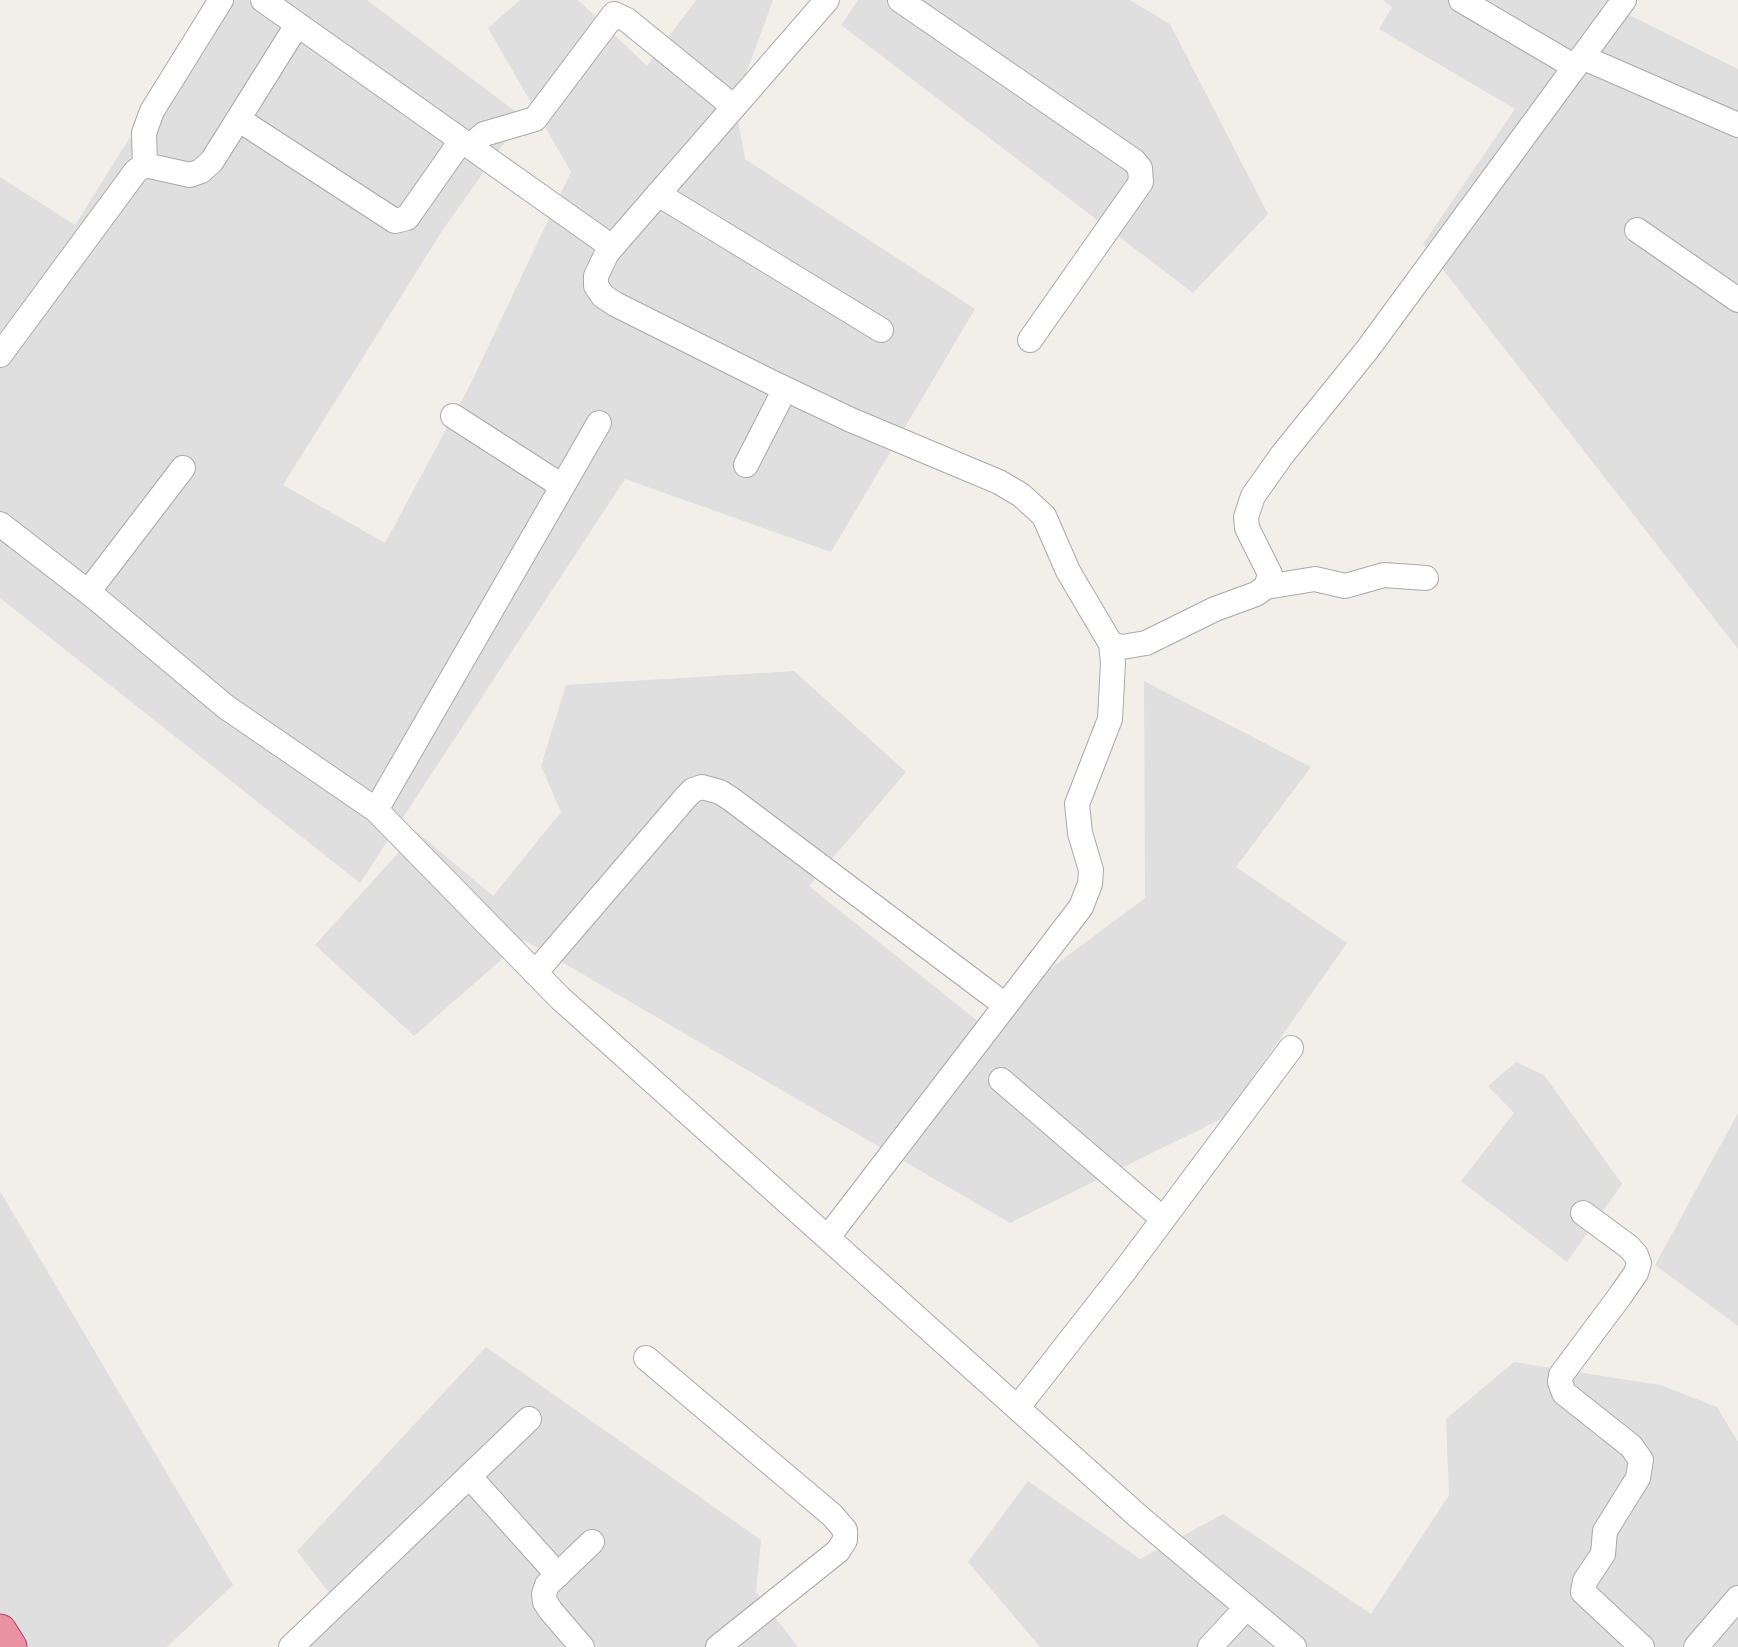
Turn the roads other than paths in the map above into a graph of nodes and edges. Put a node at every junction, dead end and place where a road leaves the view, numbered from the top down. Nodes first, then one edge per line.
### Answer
1 (221, 0) edge
2 (263, 0) edge
3 (826, 0) edge
4 (1461, 0) edge
5 (1623, 0) edge
6 (910, 3) edge
7 (297, 25) junction
8 (1579, 62) junction
9 (734, 107) junction
10 (238, 119) junction
11 (1738, 125) edge
12 (465, 143) junction
13 (145, 165) junction
14 (658, 194) junction
15 (1637, 230) dead end
16 (612, 247) junction
17 (1738, 300) edge
18 (881, 330) dead end
19 (1030, 340) dead end
20 (0, 355) edge
21 (785, 389) junction
22 (453, 416) dead end
23 (599, 423) dead end
24 (746, 465) dead end
25 (183, 468) dead end
26 (562, 486) junction
27 (0, 524) edge
28 (1426, 578) dead end
29 (1266, 587) junction
30 (88, 592) junction
31 (1111, 644) junction
32 (376, 810) junction
33 (535, 973) junction
34 (1005, 1005) junction
35 (1290, 1048) dead end
36 (1001, 1080) dead end
37 (1583, 1213) dead end
38 (1163, 1219) junction
39 (828, 1237) junction
40 (646, 1358) dead end
41 (1018, 1407) junction
42 (528, 1419) dead end
43 (469, 1476) junction
44 (592, 1542) dead end
45 (558, 1575) junction
46 (1738, 1598) edge
47 (1247, 1607) junction
48 (0, 1631) edge
49 (10, 1647) edge
50 (291, 1647) edge
51 (582, 1647) edge
52 (718, 1647) edge
53 (1210, 1647) edge
54 (1294, 1647) edge
55 (1642, 1647) edge
56 (1696, 1647) edge

1 - 13 street
2 - 7 street
3 - 9 street
4 - 8 street
5 - 8 street
6 - 19 street
7 - 10 street
7 - 12 street
8 - 11 street
8 - 29 street
9 - 12 street
9 - 14 street
10 - 12 street
10 - 13 street
12 - 16 street
13 - 20 street
14 - 16 street
14 - 18 street
15 - 17 street
16 - 21 street
21 - 24 street
21 - 31 street
22 - 26 street
23 - 26 street
25 - 30 street
26 - 32 street
27 - 30 street
28 - 29 street
29 - 31 street
30 - 32 street
31 - 34 street
32 - 33 street
33 - 34 street
33 - 39 street
34 - 39 street
35 - 38 street
36 - 38 street
37 - 55 street
38 - 41 street
39 - 41 street
40 - 52 street
41 - 47 street
42 - 43 street
43 - 45 street
43 - 50 street
44 - 45 street
45 - 51 street
46 - 56 street
47 - 53 street
47 - 54 street
48 - 49 highway

